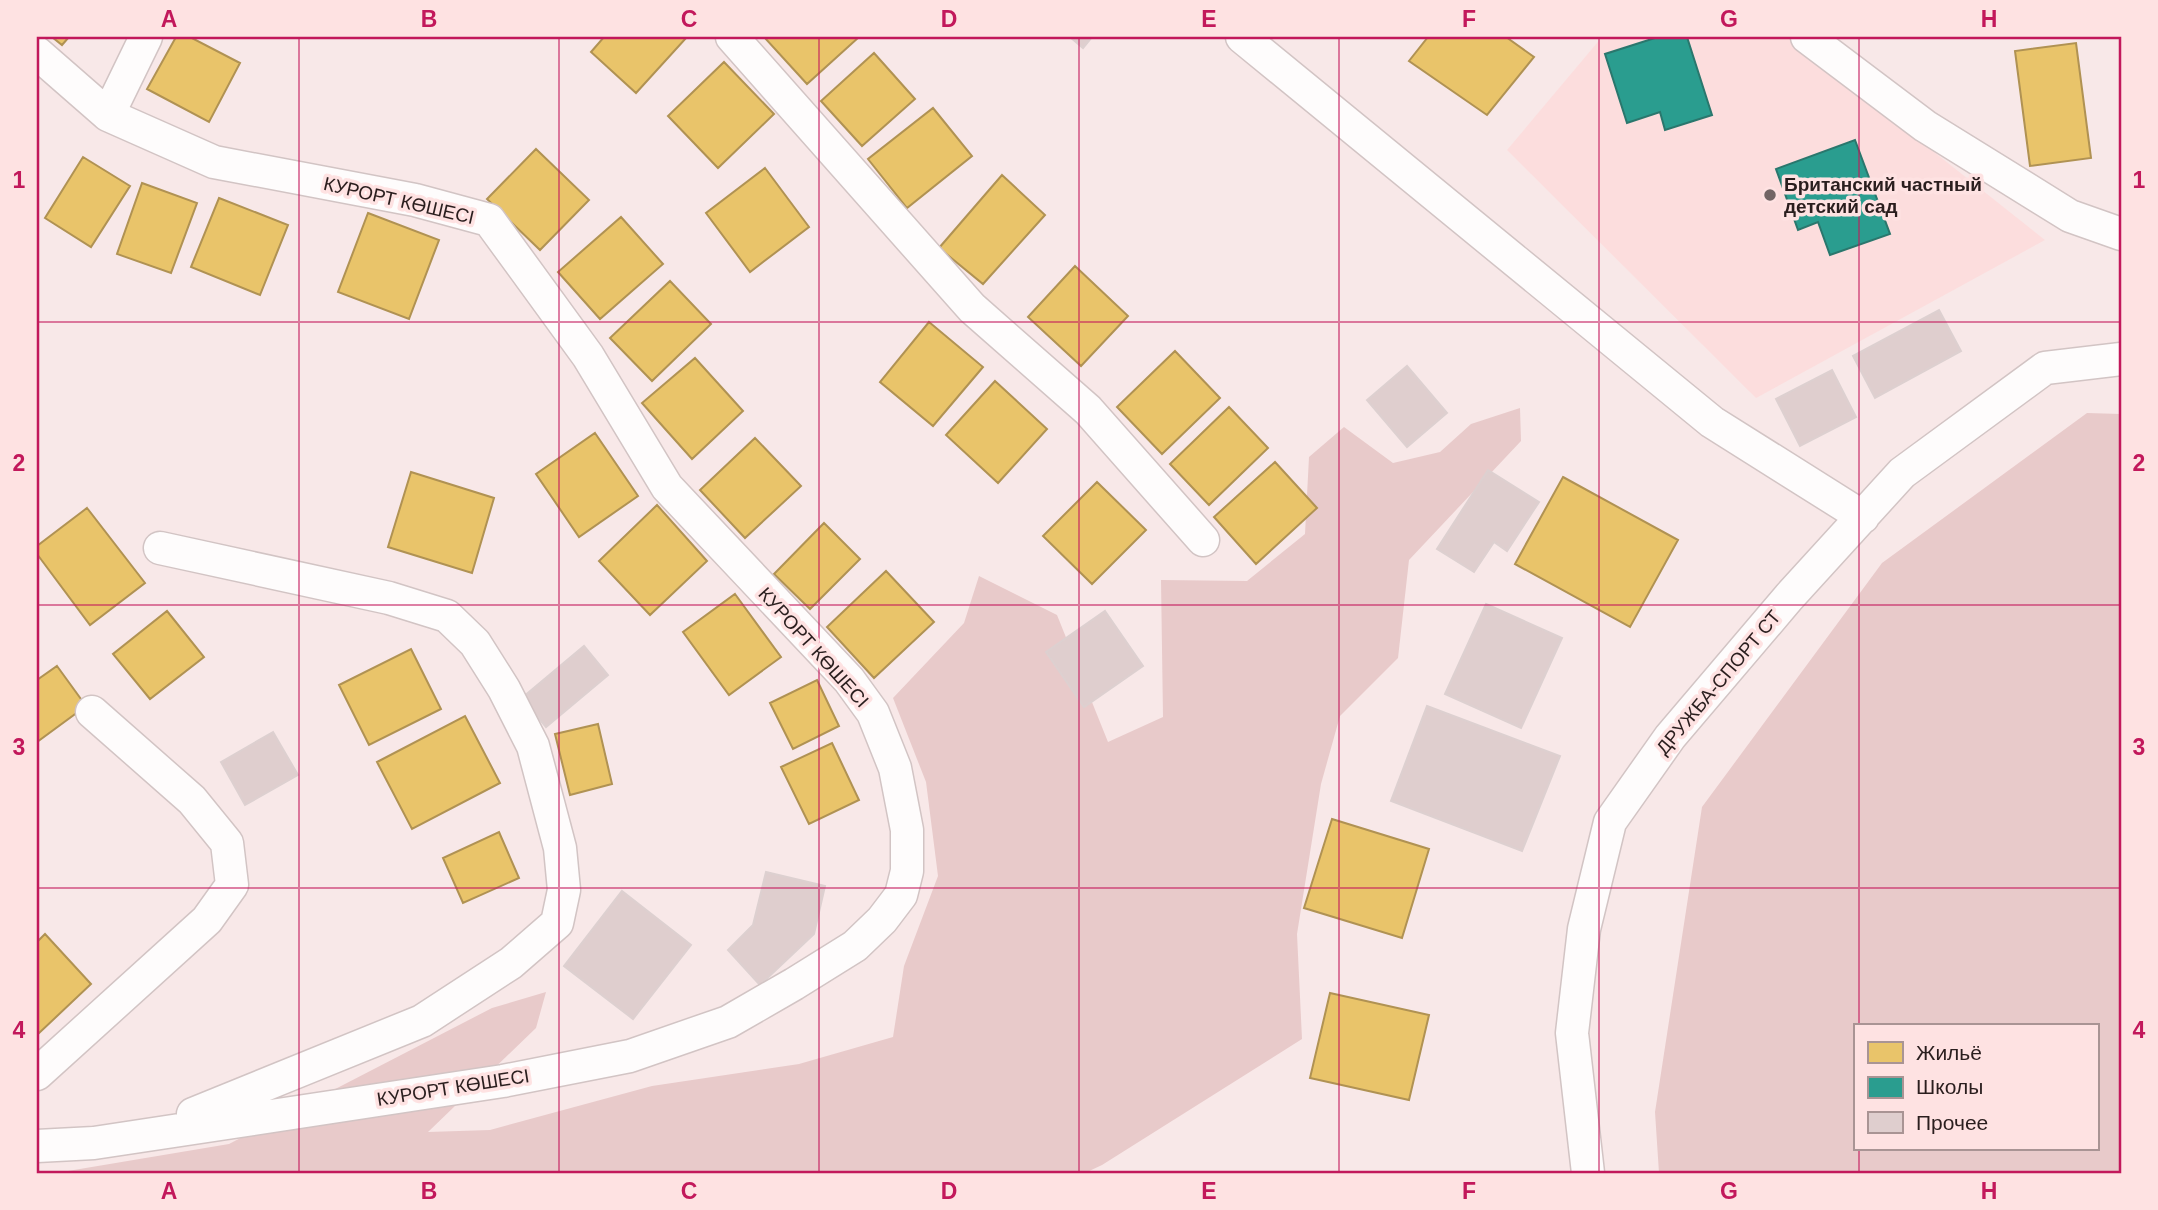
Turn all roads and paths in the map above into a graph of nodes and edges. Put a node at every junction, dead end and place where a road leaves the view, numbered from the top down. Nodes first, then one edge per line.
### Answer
1 (146, 37) edge
2 (732, 37) edge
3 (1242, 37) edge
4 (1807, 37) edge
5 (37, 53) edge
6 (108, 115) junction
7 (2121, 234) edge
8 (2121, 359) edge
9 (1863, 517) junction
10 (1203, 540) dead end
11 (160, 548) dead end
12 (92, 712) dead end
13 (37, 1074) edge
14 (146, 1133) junction
15 (37, 1146) edge
16 (1588, 1173) edge

1 - 6 street
2 - 10 street
3 - 9 street
4 - 7 street
5 - 6 street, КУРОРТ КӨШЕСІ
6 - 14 street, КУРОРТ КӨШЕСІ
8 - 9 street, ДРУЖБА-СПОРТ СТ
9 - 16 street, ДРУЖБА-СПОРТ СТ
11 - 14 street
12 - 13 street
14 - 15 street, КУРОРТ КӨШЕСІ

